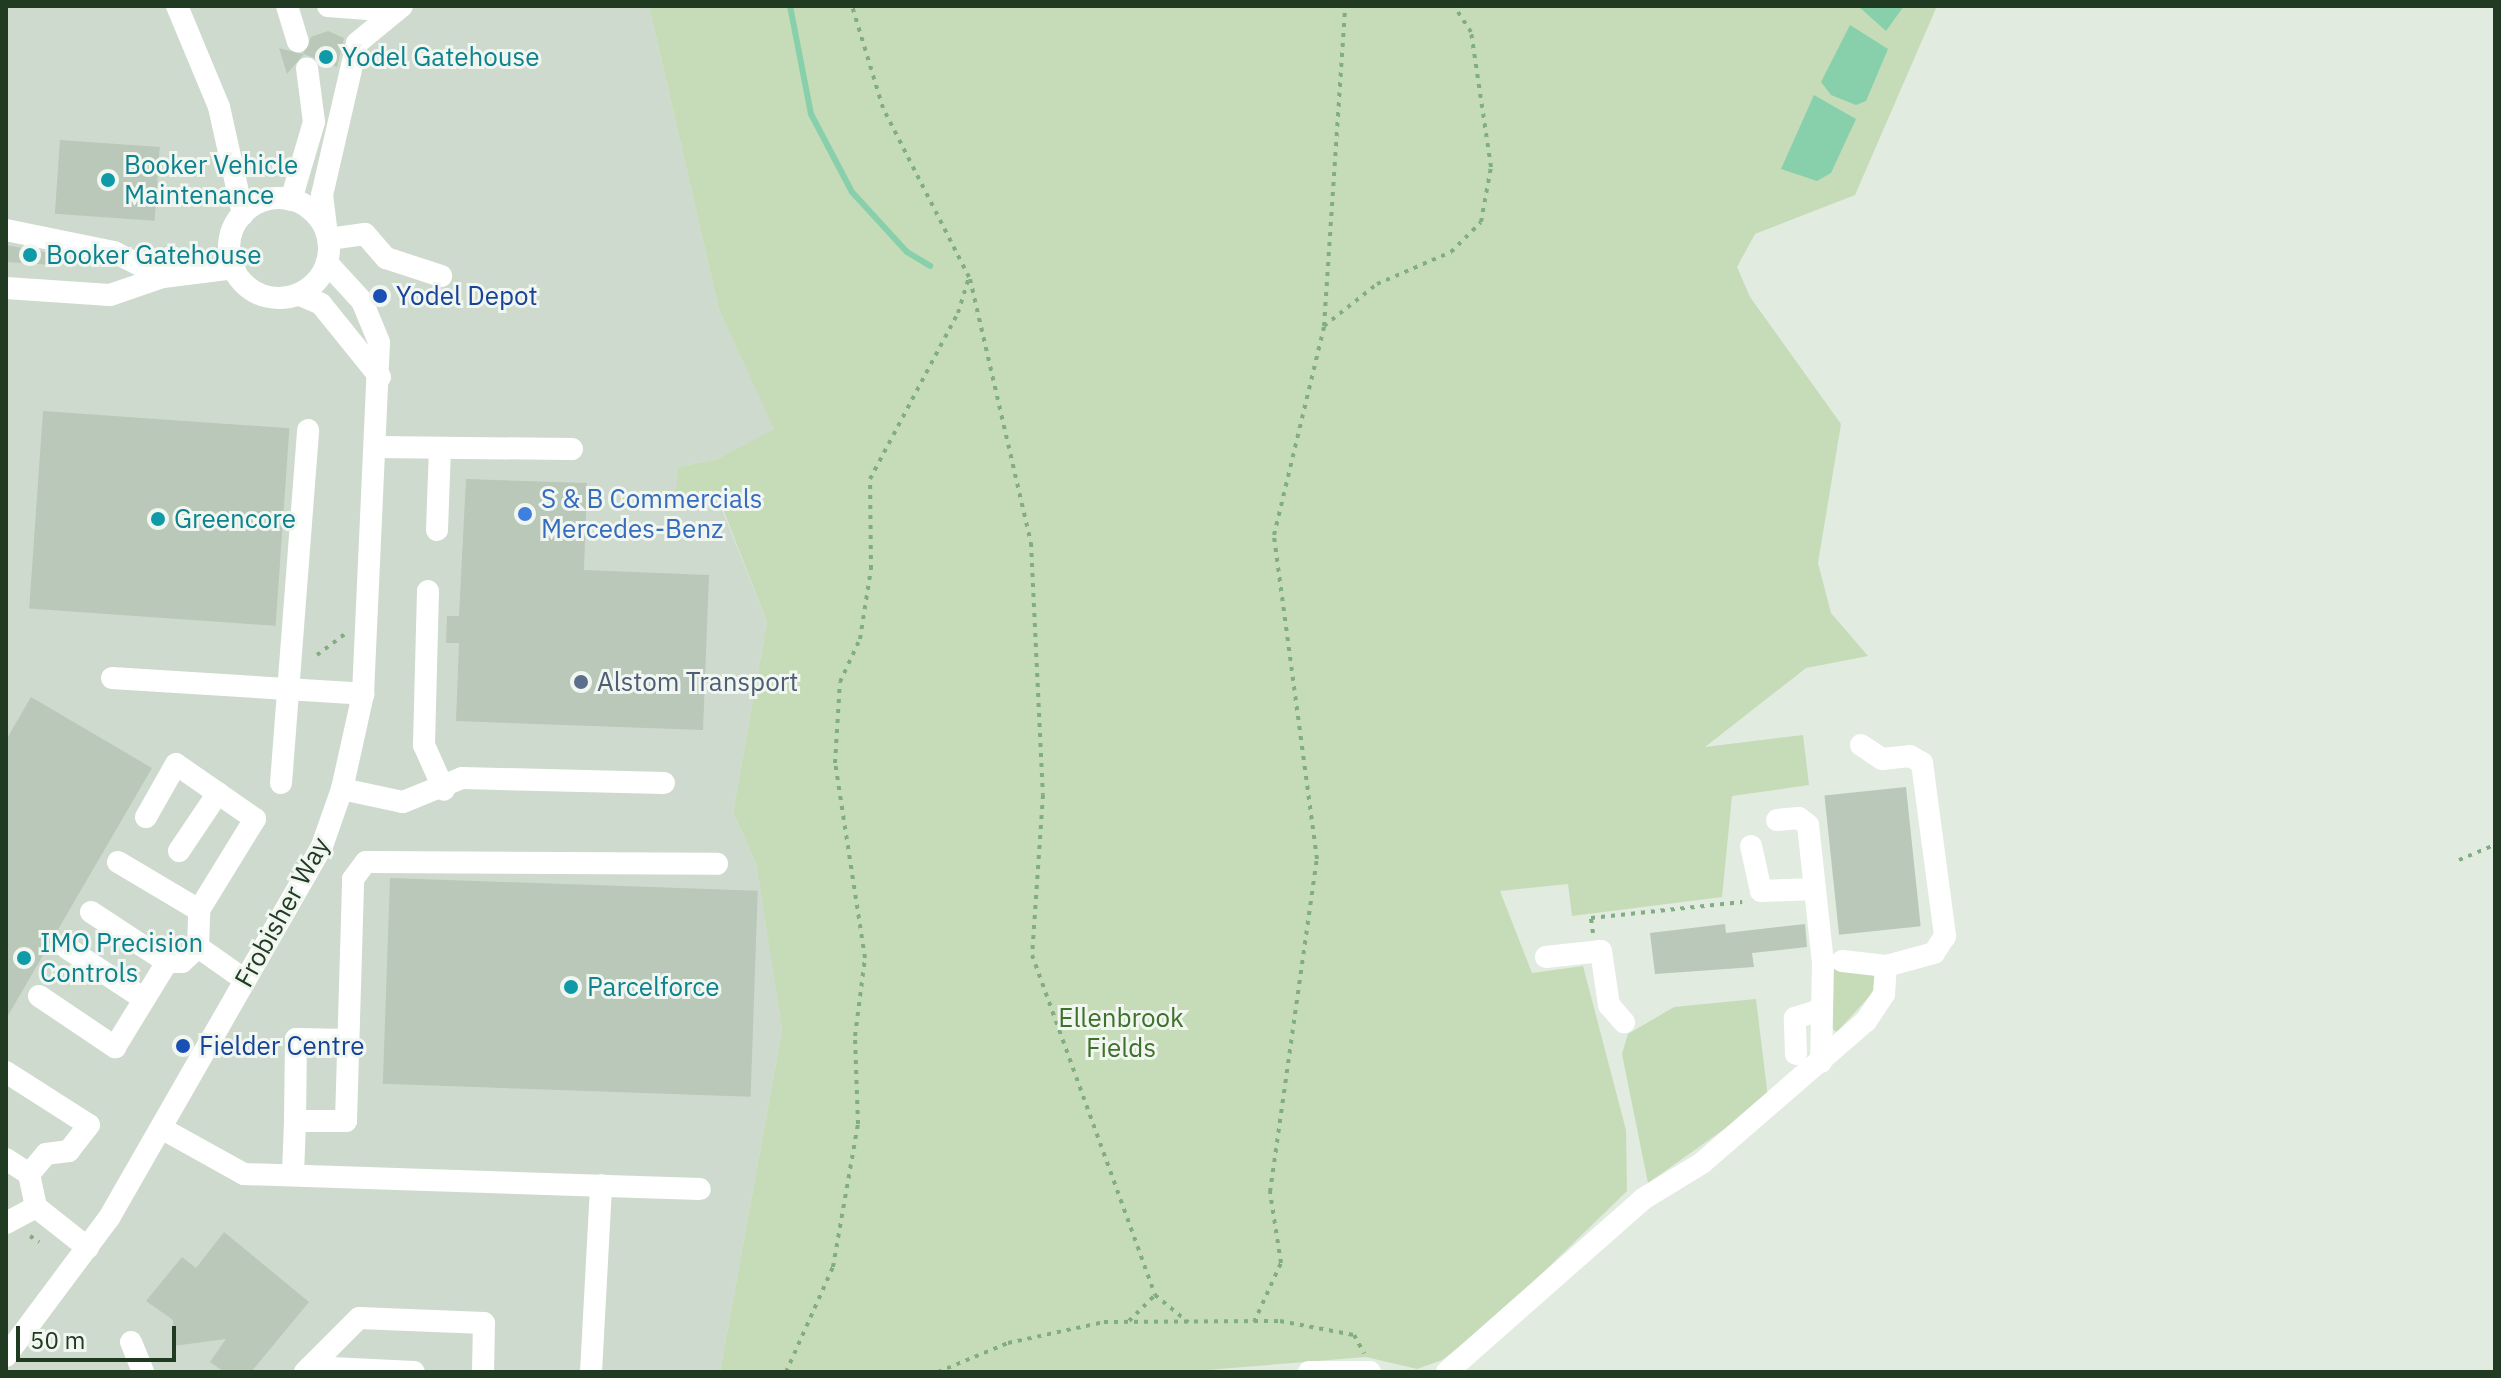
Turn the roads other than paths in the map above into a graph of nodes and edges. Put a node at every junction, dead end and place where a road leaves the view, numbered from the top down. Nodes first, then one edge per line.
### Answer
1 (177, 6) edge
2 (287, 6) edge
3 (328, 6) edge
4 (398, 8) edge
5 (298, 41) dead end
6 (307, 68) dead end
7 (291, 200) junction
8 (243, 214) junction
9 (6, 230) edge
10 (328, 235) junction
11 (327, 263) junction
12 (234, 268) junction
13 (441, 276) dead end
14 (163, 277) junction
15 (6, 288) edge
16 (298, 294) junction
17 (380, 377) junction
18 (308, 430) dead end
19 (377, 447) junction
20 (440, 448) junction
21 (572, 449) dead end
22 (437, 530) dead end
23 (428, 591) dead end
24 (112, 678) dead end
25 (288, 690) junction
26 (363, 694) junction
27 (1861, 745) dead end
28 (281, 783) dead end
29 (664, 783) dead end
30 (342, 789) junction
31 (444, 790) junction
32 (218, 793) junction
33 (146, 817) dead end
34 (1777, 820) dead end
35 (1751, 846) dead end
36 (179, 851) dead end
37 (118, 862) dead end
38 (717, 864) dead end
39 (1815, 889) junction
40 (199, 910) junction
41 (91, 912) dead end
42 (198, 947) junction
43 (67, 948) dead end
44 (1546, 957) dead end
45 (1842, 961) dead end
46 (167, 962) junction
47 (1886, 966) junction
48 (245, 980) junction
49 (39, 996) dead end
50 (144, 999) junction
51 (1820, 1010) junction
52 (1624, 1022) dead end
53 (348, 1040) junction
54 (1796, 1054) dead end
55 (1821, 1062) junction
56 (6, 1072) edge
57 (295, 1121) junction
58 (161, 1128) junction
59 (6, 1159) edge
60 (29, 1174) junction
61 (293, 1174) junction
62 (601, 1185) junction
63 (700, 1189) dead end
64 (36, 1207) junction
65 (6, 1223) edge
66 (88, 1248) junction
67 (131, 1342) dead end
68 (14, 1350) edge
69 (308, 1369) edge
70 (16, 1372) edge
71 (143, 1372) edge
72 (414, 1372) edge
73 (483, 1372) edge
74 (591, 1372) edge
75 (1309, 1372) edge
76 (1369, 1372) edge
77 (1447, 1372) edge

1 - 8 street
2 - 5 street
3 - 4 street
4 - 10 street
6 - 7 street
7 - 8 street
7 - 10 street
8 - 12 street
9 - 14 street
10 - 11 street
10 - 13 street
11 - 16 street
11 - 17 street, Frobisher Way
12 - 14 street
12 - 16 street
14 - 15 street
16 - 17 street
17 - 19 street, Frobisher Way
18 - 25 street
19 - 20 street
19 - 26 street, Frobisher Way
20 - 21 street
20 - 22 street
23 - 31 street
24 - 25 street
25 - 26 street
25 - 28 street
26 - 30 street, Frobisher Way
27 - 47 street
29 - 31 street
30 - 31 street
30 - 48 street, Frobisher Way
32 - 33 street
32 - 36 street
32 - 40 street
34 - 39 street
35 - 39 street
37 - 40 street
38 - 53 street
39 - 51 street
40 - 42 street
41 - 46 street
42 - 46 street
42 - 48 street
43 - 50 street
44 - 52 street
45 - 47 street
46 - 50 street
47 - 55 street
48 - 58 street, Frobisher Way
49 - 50 street
51 - 54 street
51 - 55 street
53 - 57 street
53 - 57 street
55 - 77 street
56 - 60 street
57 - 61 street
58 - 61 street
58 - 66 street, Frobisher Way
59 - 60 street
60 - 64 street
61 - 62 street
62 - 63 street
62 - 74 street
64 - 65 street
64 - 66 street
66 - 68 street, Frobisher Way
67 - 71 street
68 - 70 street, Frobisher Way
69 - 72 street
69 - 73 street
75 - 76 street

